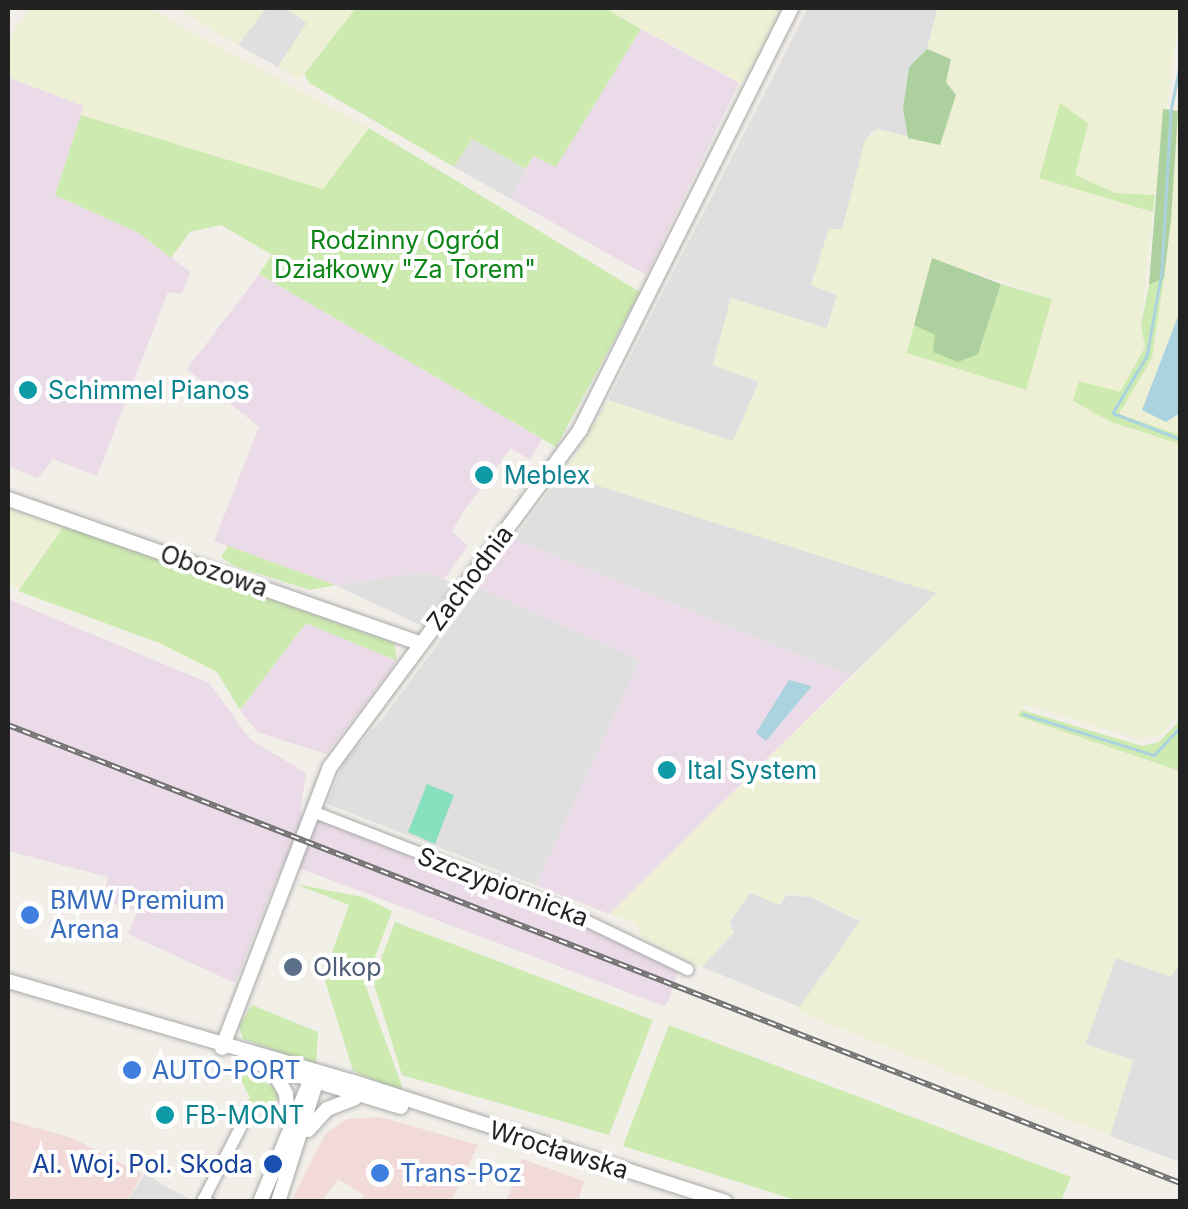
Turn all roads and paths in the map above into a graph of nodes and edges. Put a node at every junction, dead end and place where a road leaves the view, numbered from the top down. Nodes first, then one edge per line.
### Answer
1 (791, 8) edge
2 (8, 499) edge
3 (420, 644) junction
4 (315, 812) junction
5 (687, 970) dead end
6 (8, 982) edge
7 (222, 1048) junction
8 (273, 1072) junction
9 (314, 1080) junction
10 (356, 1098) junction
11 (450, 1116) junction
12 (242, 1123) dead end
13 (288, 1123) junction
14 (302, 1139) junction
15 (205, 1200) edge
16 (260, 1202) edge
17 (278, 1202) edge
18 (726, 1202) edge

1 - 3 street, Zachodnia
2 - 3 street, Obozowa
3 - 4 street, Zachodnia
4 - 5 street, Szczypiornicka
4 - 7 street, Zachodnia
6 - 7 street, Wrocławska
7 - 8 street, Wrocławska
7 - 9 street, Wrocławska
8 - 9 street, Wrocławska
8 - 13 street
9 - 10 street, Wrocławska
9 - 11 street, Wrocławska
9 - 13 street
9 - 14 street
10 - 11 street, Wrocławska
10 - 14 street
11 - 18 street, Wrocławska
12 - 15 street
13 - 16 street
14 - 17 street

